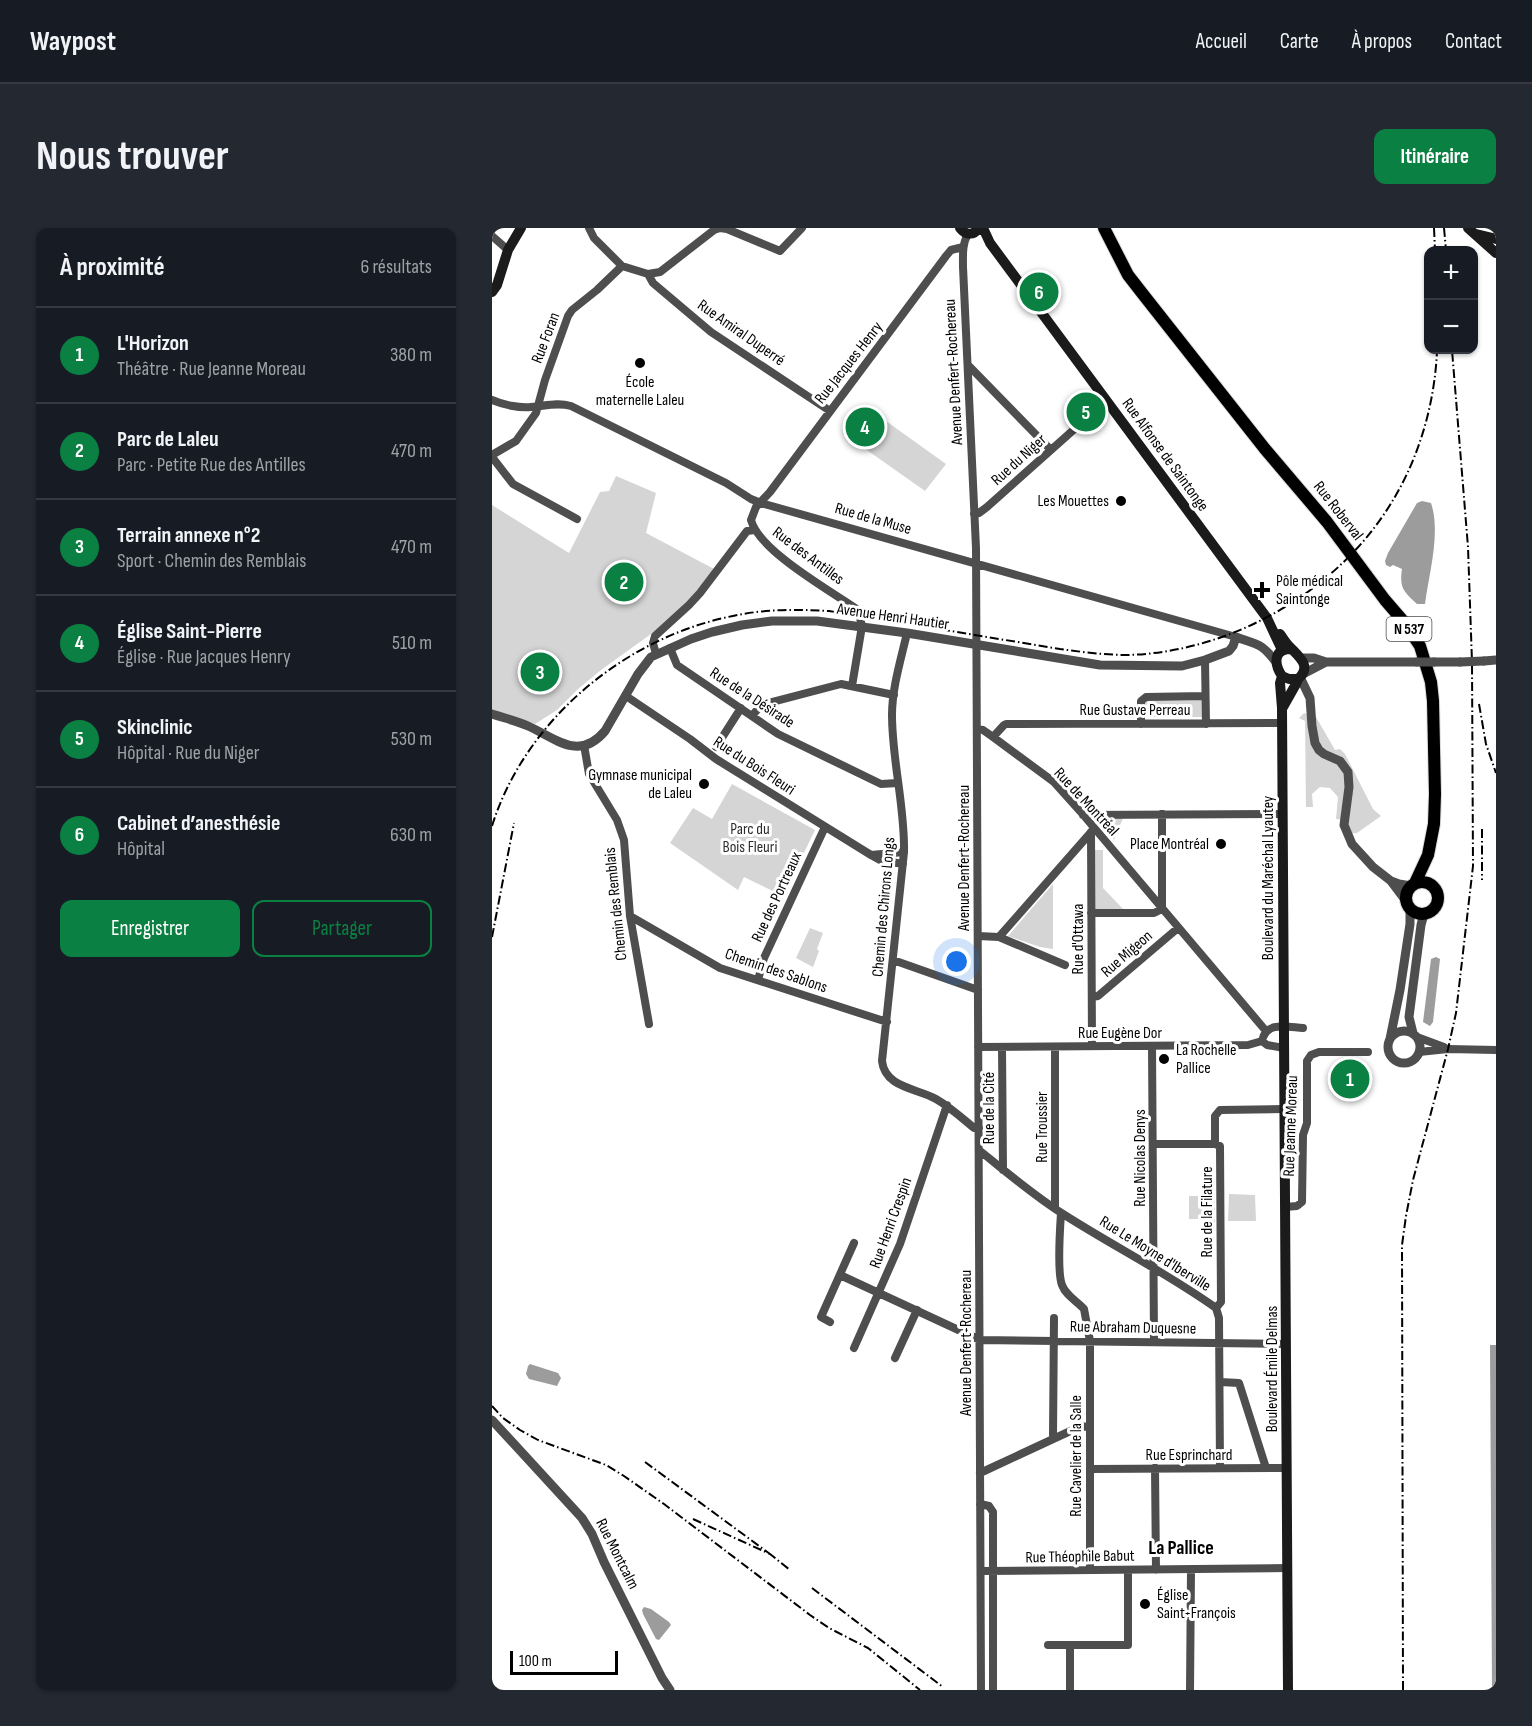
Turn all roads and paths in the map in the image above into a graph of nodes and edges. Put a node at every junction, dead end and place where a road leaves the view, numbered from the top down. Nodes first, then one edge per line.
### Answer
1 (521, 228) edge
2 (589, 228) edge
3 (802, 228) edge
4 (1104, 228) edge
5 (971, 230) edge
6 (1471, 231) edge
7 (492, 236) edge
8 (1496, 239) edge
9 (963, 247) junction
10 (508, 250) junction
11 (1496, 253) edge
12 (622, 266) junction
13 (648, 274) junction
14 (492, 292) edge
15 (968, 365) junction
16 (492, 400) edge
17 (1107, 401) junction
18 (537, 406) junction
19 (830, 411) junction
20 (1051, 450) junction
21 (492, 456) edge
22 (761, 503) junction
23 (974, 514) junction
24 (577, 519) dead end
25 (755, 530) junction
26 (976, 564) junction
27 (862, 626) junction
28 (1274, 632) junction
29 (907, 633) junction
30 (1236, 637) junction
31 (1263, 644) junction
32 (976, 645) junction
33 (670, 648) junction
34 (1285, 650) junction
35 (656, 654) junction
36 (1301, 658) junction
37 (1205, 660) junction
38 (1496, 660) edge
39 (1276, 662) junction
40 (1326, 662) junction
41 (1282, 676) junction
42 (1300, 677) junction
43 (852, 686) junction
44 (894, 695) junction
45 (626, 696) junction
46 (1205, 696) junction
47 (741, 708) junction
48 (1282, 708) junction
49 (492, 714) edge
50 (752, 716) junction
51 (1282, 723) junction
52 (1141, 724) junction
53 (1206, 724) junction
54 (977, 729) junction
55 (993, 737) junction
56 (585, 744) junction
57 (716, 747) dead end
58 (898, 783) junction
59 (1162, 814) junction
60 (1283, 814) junction
61 (1083, 815) junction
62 (825, 827) junction
63 (1093, 830) junction
64 (904, 852) junction
65 (870, 855) junction
66 (1428, 855) junction
67 (903, 864) junction
68 (1391, 881) junction
69 (1413, 884) junction
70 (1432, 885) junction
71 (1408, 905) junction
72 (1162, 909) junction
73 (1091, 913) junction
74 (1424, 914) junction
75 (630, 915) junction
76 (1178, 928) junction
77 (978, 936) junction
78 (999, 937) junction
79 (893, 960) junction
80 (1065, 965) dead end
81 (758, 980) junction
82 (978, 990) junction
83 (1092, 997) junction
84 (886, 1022) junction
85 (649, 1024) dead end
86 (1284, 1027) junction
87 (1303, 1028) dead end
88 (1266, 1031) junction
89 (1415, 1035) junction
90 (1390, 1039) junction
91 (1262, 1041) junction
92 (1092, 1046) junction
93 (1152, 1046) junction
94 (978, 1047) junction
95 (1002, 1047) junction
96 (1055, 1047) junction
97 (1284, 1048) junction
98 (1448, 1048) junction
99 (1496, 1050) edge
100 (1368, 1052) dead end
101 (1419, 1052) junction
102 (946, 1105) junction
103 (1285, 1109) junction
104 (979, 1128) junction
105 (1153, 1144) junction
106 (1215, 1144) junction
107 (979, 1150) junction
108 (1003, 1170) junction
109 (1285, 1207) junction
110 (1058, 1210) junction
111 (854, 1243) dead end
112 (1154, 1268) junction
113 (840, 1275) junction
114 (879, 1293) junction
115 (1216, 1308) junction
116 (917, 1310) junction
117 (1054, 1318) dead end
118 (830, 1322) dead end
119 (980, 1340) junction
120 (1054, 1341) junction
121 (1090, 1341) junction
122 (1154, 1342) junction
123 (1219, 1343) junction
124 (1286, 1344) junction
125 (854, 1348) dead end
126 (895, 1358) dead end
127 (1220, 1382) junction
128 (492, 1420) edge
129 (1090, 1425) junction
130 (1054, 1438) junction
131 (1155, 1468) junction
132 (1220, 1468) junction
133 (1266, 1468) junction
134 (1287, 1468) junction
135 (1090, 1469) junction
136 (980, 1473) junction
137 (980, 1504) junction
138 (1288, 1568) junction
139 (1090, 1570) junction
140 (1128, 1570) junction
141 (1156, 1570) junction
142 (1191, 1570) junction
143 (981, 1571) junction
144 (993, 1572) junction
145 (1048, 1645) dead end
146 (1070, 1645) junction
147 (670, 1690) edge
148 (981, 1690) edge
149 (993, 1690) edge
150 (1070, 1690) edge
151 (1190, 1690) edge
152 (1288, 1690) edge

1 - 10 main road
2 - 12 street
3 - 13 street
4 - 66 main road, Rue Roberval / N 537
5 - 9 street, Avenue Denfert-Rochereau
5 - 17 main road, Rue Alfonse de Saintonge
6 - 8 main road
6 - 11 main road
7 - 10 street
9 - 15 street, Avenue Denfert-Rochereau
9 - 19 street, Rue Jacques Henry
10 - 14 main road
12 - 13 street
12 - 18 street, Rue Foran
13 - 19 street, Rue Amiral Duperré
15 - 20 street
15 - 23 street, Avenue Denfert-Rochereau
16 - 18 street, Rue de la Muse
17 - 20 street, Rue du Niger
17 - 28 main road, Rue Alfonse de Saintonge
18 - 21 street, Rue Foran
18 - 22 street, Rue de la Muse
19 - 22 street, Rue Jacques Henry
20 - 23 street, Rue du Niger
21 - 24 street
22 - 25 street, Rue des Antilles
22 - 26 street, Rue de la Muse
23 - 26 street, Avenue Denfert-Rochereau
25 - 27 street, Rue des Antilles
25 - 35 street
26 - 30 street, Rue de la Muse
26 - 32 street, Avenue Denfert-Rochereau
27 - 29 street, Avenue Henri Hautier
27 - 33 street, Avenue Henri Hautier
27 - 43 street
28 - 31 street
28 - 34 main road, Rue Alfonse de Saintonge
29 - 32 street, Avenue Henri Hautier
29 - 44 street, Chemin des Chirons Longs
30 - 31 street, Rue de la Muse
30 - 37 street, Avenue Henri Hautier
31 - 34 street, Rue de la Muse
31 - 39 street
32 - 37 street, Avenue Henri Hautier
32 - 54 street, Avenue Denfert-Rochereau
33 - 35 street, Avenue Henri Hautier
33 - 47 street, Rue de la Désirade
34 - 36 main road
34 - 39 main road
35 - 45 street, Avenue Henri Hautier
36 - 40 street
36 - 42 main road
37 - 46 street
38 - 40 street, bridge
39 - 41 main road
40 - 42 street
41 - 42 main road
41 - 48 main road, Boulevard du Maréchal Lyautey
42 - 48 main road, Boulevard du Maréchal Lyautey
42 - 68 street
43 - 44 street
43 - 50 street
44 - 58 street, Chemin des Chirons Longs
45 - 56 street, Avenue Henri Hautier
45 - 62 street, Rue du Bois Fleuri
46 - 52 street
46 - 53 street
47 - 50 street, Rue de la Désirade
47 - 57 street
48 - 51 main road, Boulevard du Maréchal Lyautey
49 - 56 street
50 - 58 street, Rue de la Désirade
51 - 53 street, Rue Gustave Perreau
51 - 60 main road, Boulevard du Maréchal Lyautey
52 - 53 street, Rue Gustave Perreau
52 - 55 street, Rue Gustave Perreau
54 - 55 street, Rue de Montréal
54 - 77 street, Avenue Denfert-Rochereau
55 - 61 street, Rue de Montréal
56 - 75 street, Chemin des Remblais
58 - 64 street, Chemin des Chirons Longs
59 - 60 street
59 - 61 street
59 - 72 street
60 - 86 main road, Boulevard du Maréchal Lyautey
61 - 63 street, Rue de Montréal
62 - 65 street, Rue du Bois Fleuri
62 - 81 street, Rue des Portreaux
63 - 72 street, Rue de Montréal
63 - 73 street, Rue d'Ottawa
63 - 78 street
64 - 65 street
64 - 67 street, Chemin des Chirons Longs
65 - 67 street, Rue du Bois Fleuri
66 - 69 main road, Rue Roberval
66 - 70 main road, Rue Roberval
67 - 79 street, Chemin des Chirons Longs
68 - 69 street
68 - 71 street
69 - 70 main road
69 - 71 main road
70 - 74 main road
71 - 74 main road
71 - 90 street
72 - 73 street
72 - 76 street, Rue de Montréal
73 - 83 street, Rue d'Ottawa
74 - 89 street
75 - 81 street, Chemin des Sablons
75 - 85 street, Chemin des Remblais
76 - 83 street, Rue Migeon
76 - 88 street, Rue de Montréal
77 - 78 street
77 - 82 street, Avenue Denfert-Rochereau
78 - 80 street
79 - 82 street
79 - 84 street, Chemin des Chirons Longs
81 - 84 street, Chemin des Sablons
82 - 94 street, Avenue Denfert-Rochereau
83 - 92 street, Rue d'Ottawa
84 - 102 street, Chemin des Chirons Longs
86 - 87 street
86 - 88 street
86 - 97 main road, Boulevard du Maréchal Lyautey
88 - 91 street
89 - 90 street
89 - 98 street
89 - 101 street
90 - 101 street
91 - 93 street, Rue Eugène Dor
91 - 97 street
92 - 93 street, Rue Eugène Dor
92 - 96 street, Rue Eugène Dor
93 - 105 street, Rue Nicolas Denys
94 - 95 street, Rue Eugène Dor
94 - 104 street, Avenue Denfert-Rochereau
95 - 96 street, Rue Eugène Dor
95 - 108 street, Rue de la Cité
96 - 110 street, Rue Troussier
97 - 103 main road, Boulevard Émile Delmas
98 - 99 street
98 - 101 street
100 - 109 street, Rue Jeanne Moreau
102 - 104 street, Chemin des Chirons Longs
102 - 114 street, Rue Henri Crespin
103 - 106 street
103 - 109 main road, Boulevard Émile Delmas
104 - 107 street, Avenue Denfert-Rochereau
105 - 106 street, Rue de la Filature
105 - 112 street, Rue Nicolas Denys
106 - 115 street, Rue de la Filature
107 - 108 street, Rue Le Moyne d'Iberville
107 - 119 street, Avenue Denfert-Rochereau
108 - 110 street, Rue Le Moyne d'Iberville
109 - 124 main road, Boulevard Émile Delmas
110 - 112 street, Rue Le Moyne d'Iberville
110 - 121 street, Rue Troussier
111 - 113 street
112 - 115 street, Rue Le Moyne d'Iberville
112 - 122 street, Rue Nicolas Denys
113 - 114 street
113 - 118 street
114 - 116 street
114 - 125 street, Rue Henri Crespin
115 - 123 street, Rue Le Moyne d'Iberville
116 - 119 street
116 - 126 street
117 - 120 street
119 - 120 street, Rue Abraham Duquesne
119 - 136 street, Avenue Denfert-Rochereau
120 - 121 street, Rue Abraham Duquesne
120 - 130 street
121 - 122 street, Rue Abraham Duquesne
121 - 129 street, Rue Cavelier de la Salle
122 - 123 street, Rue Abraham Duquesne
123 - 124 street, Rue Abraham Duquesne
123 - 127 street, Rue Le Moyne d'Iberville
124 - 134 main road, Boulevard Émile Delmas
127 - 132 street, Rue Le Moyne d'Iberville
127 - 133 street
128 - 147 street, Rue Montcalm
129 - 130 street
129 - 135 street, Rue Cavelier de la Salle
130 - 136 street
131 - 132 street, Rue Esprinchard
131 - 135 street, Rue Esprinchard
131 - 141 street
132 - 133 street, Rue Esprinchard
133 - 134 street, Rue Esprinchard
134 - 138 main road, Boulevard Émile Delmas
135 - 139 street, Rue Cavelier de la Salle
136 - 137 street, Avenue Denfert-Rochereau
137 - 143 street, Avenue Denfert-Rochereau
137 - 144 street
138 - 142 street, Rue Théophile Babut
138 - 152 main road, Boulevard Émile Delmas
139 - 140 street, Rue Théophile Babut
139 - 144 street, Rue Théophile Babut
140 - 141 street, Rue Théophile Babut
140 - 146 street
141 - 142 street, Rue Théophile Babut
142 - 151 street
143 - 144 street, Rue Théophile Babut
143 - 148 street, Avenue Denfert-Rochereau
144 - 149 street
145 - 146 street
146 - 150 street

